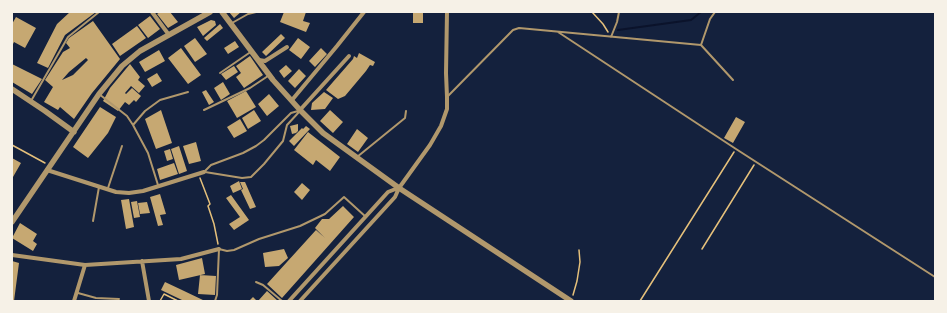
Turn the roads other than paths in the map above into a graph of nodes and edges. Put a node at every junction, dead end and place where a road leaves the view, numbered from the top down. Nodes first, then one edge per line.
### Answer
1 (100, 12) edge
2 (152, 12) edge
3 (210, 12) edge
4 (222, 12) edge
5 (256, 12) edge
6 (364, 12) edge
7 (448, 12) edge
8 (619, 12) edge
9 (715, 12) edge
10 (231, 24) junction
11 (558, 32) junction
12 (169, 35) junction
13 (611, 37) junction
14 (701, 45) junction
15 (287, 47) dead end
16 (252, 51) junction
17 (349, 56) dead end
18 (259, 60) junction
19 (220, 73) dead end
20 (270, 74) junction
21 (733, 80) dead end
22 (12, 89) edge
23 (188, 92) dead end
24 (99, 94) junction
25 (447, 97) junction
26 (292, 100) junction
27 (31, 101) junction
28 (204, 110) dead end
29 (300, 110) junction
30 (406, 111) dead end
31 (133, 125) junction
32 (74, 132) junction
33 (122, 146) dead end
34 (356, 157) junction
35 (48, 168) junction
36 (204, 172) junction
37 (158, 186) junction
38 (99, 187) junction
39 (399, 188) junction
40 (108, 190) junction
41 (366, 217) junction
42 (93, 221) dead end
43 (12, 222) edge
44 (219, 249) junction
45 (12, 255) edge
46 (142, 261) junction
47 (85, 265) junction
48 (935, 277) edge
49 (256, 282) dead end
50 (77, 292) junction
51 (119, 299) dead end
52 (74, 301) edge
53 (149, 301) edge
54 (215, 301) edge
55 (282, 301) edge
56 (289, 301) edge
57 (300, 301) edge
58 (571, 301) edge

1 - 27 lane
2 - 12 street
3 - 12 street
4 - 10 street
5 - 10 lane
6 - 26 street
7 - 25 street
8 - 13 lane
9 - 14 lane
10 - 16 street
11 - 13 lane
11 - 25 lane
11 - 48 lane
12 - 24 street
13 - 14 lane
14 - 21 lane
15 - 18 street
16 - 18 street
16 - 19 lane
17 - 29 street
18 - 20 street
20 - 26 street
20 - 28 lane
22 - 27 street
23 - 31 lane
24 - 31 lane
24 - 32 street
25 - 39 street
26 - 29 street
27 - 32 street
29 - 34 street
29 - 36 lane
29 - 36 lane
30 - 34 lane
31 - 37 lane
32 - 35 street
33 - 40 lane
34 - 39 street
35 - 38 street
35 - 43 street
36 - 37 street
37 - 40 street
38 - 40 street
38 - 42 lane
39 - 41 street
39 - 57 street
39 - 58 street
41 - 44 lane
41 - 56 street
44 - 46 street
44 - 54 lane
45 - 47 street
46 - 47 street
46 - 53 street
47 - 50 street
49 - 55 lane
50 - 51 lane
50 - 52 street

